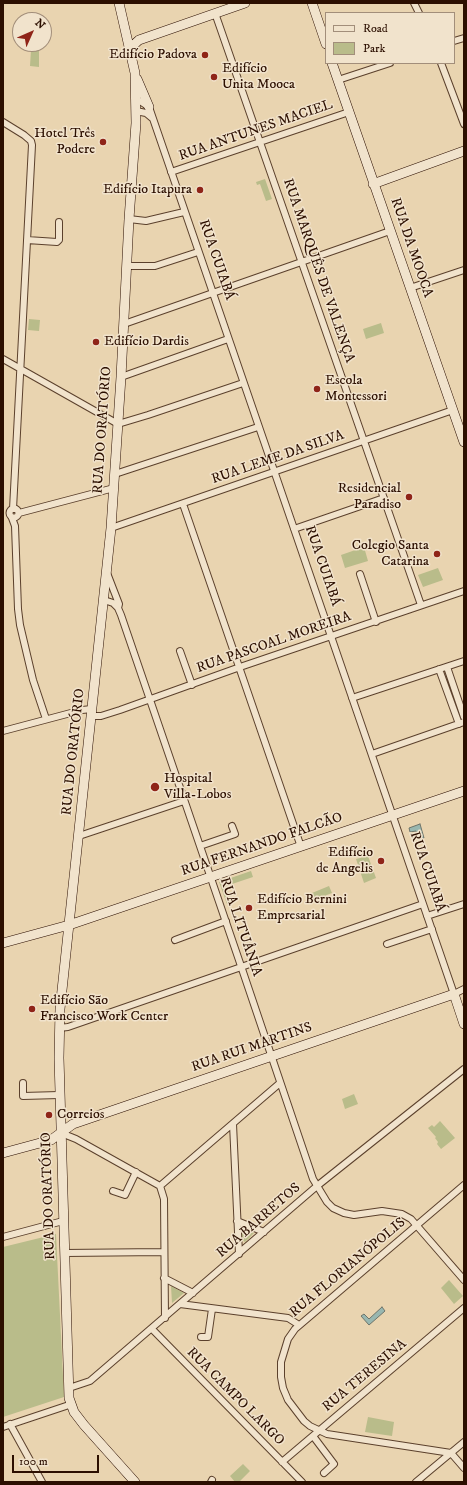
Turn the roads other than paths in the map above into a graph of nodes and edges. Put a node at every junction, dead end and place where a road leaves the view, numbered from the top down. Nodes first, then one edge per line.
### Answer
1 (118, 3) edge
2 (245, 3) edge
3 (312, 3) edge
4 (414, 3) edge
5 (418, 12) edge
6 (215, 13) junction
7 (126, 34) junction
8 (139, 40) junction
9 (325, 41) edge
10 (129, 49) junction
11 (332, 64) edge
12 (387, 64) edge
13 (441, 64) edge
14 (135, 73) junction
15 (338, 80) junction
16 (136, 101) junction
17 (149, 107) junction
18 (136, 111) junction
19 (349, 112) junction
20 (152, 118) junction
21 (3, 122) edge
22 (464, 124) edge
23 (260, 142) junction
24 (464, 151) edge
25 (171, 172) junction
26 (373, 184) junction
27 (184, 212) junction
28 (128, 219) junction
29 (59, 222) dead end
30 (390, 231) junction
31 (27, 240) junction
32 (198, 252) junction
33 (302, 262) junction
34 (127, 266) junction
35 (464, 270) edge
36 (410, 288) junction
37 (212, 293) junction
38 (124, 324) junction
39 (228, 339) junction
40 (3, 359) edge
41 (20, 369) junction
42 (121, 377) junction
43 (243, 383) junction
44 (453, 410) junction
45 (118, 424) junction
46 (258, 427) junction
47 (364, 441) junction
48 (464, 442) edge
49 (274, 472) junction
50 (115, 474) junction
51 (114, 488) junction
52 (384, 498) junction
53 (183, 504) junction
54 (15, 515) junction
55 (3, 517) edge
56 (111, 528) junction
57 (294, 529) junction
58 (107, 572) junction
59 (360, 574) dead end
60 (464, 591) edge
61 (104, 596) junction
62 (116, 598) junction
63 (421, 605) junction
64 (118, 608) junction
65 (376, 622) junction
66 (332, 636) junction
67 (180, 651) dead end
68 (464, 661) edge
69 (240, 667) junction
70 (447, 667) junction
71 (438, 669) junction
72 (192, 684) junction
73 (455, 693) junction
74 (448, 696) junction
75 (352, 698) junction
76 (149, 700) junction
77 (92, 713) junction
78 (464, 717) edge
79 (46, 719) junction
80 (461, 723) edge
81 (3, 731) edge
82 (372, 754) junction
83 (464, 791) edge
84 (184, 801) junction
85 (393, 815) junction
86 (232, 826) dead end
87 (79, 836) junction
88 (200, 846) junction
89 (301, 847) junction
90 (211, 878) junction
91 (423, 904) junction
92 (464, 904) edge
93 (427, 916) junction
94 (226, 921) junction
95 (70, 925) junction
96 (432, 929) junction
97 (175, 940) dead end
98 (3, 943) edge
99 (387, 944) dead end
100 (241, 966) junction
101 (464, 989) edge
102 (454, 994) junction
103 (464, 1024) edge
104 (59, 1028) junction
105 (271, 1056) junction
106 (464, 1068) edge
107 (23, 1083) dead end
108 (280, 1083) junction
109 (59, 1095) junction
110 (234, 1124) junction
111 (61, 1133) junction
112 (3, 1153) edge
113 (136, 1172) junction
114 (464, 1185) edge
115 (160, 1186) junction
116 (317, 1186) junction
117 (113, 1191) dead end
118 (63, 1220) junction
119 (238, 1221) junction
120 (417, 1226) junction
121 (264, 1232) junction
122 (3, 1237) edge
123 (163, 1252) junction
124 (64, 1253) junction
125 (239, 1254) junction
126 (164, 1278) junction
127 (464, 1280) edge
128 (193, 1293) junction
129 (180, 1304) junction
130 (464, 1308) edge
131 (212, 1309) junction
132 (165, 1318) junction
133 (300, 1325) junction
134 (152, 1329) junction
135 (201, 1337) dead end
136 (69, 1388) junction
137 (72, 1404) junction
138 (10, 1424) junction
139 (3, 1427) edge
140 (319, 1431) junction
141 (312, 1436) junction
142 (464, 1442) edge
143 (434, 1450) junction
144 (451, 1453) junction
145 (282, 1462) junction
146 (441, 1462) junction
147 (464, 1468) edge
148 (324, 1474) dead end
149 (42, 1482) edge
150 (135, 1482) edge
151 (302, 1482) edge
152 (416, 1482) edge

1 - 7 street, RUA DO ORATÓRIO
2 - 6 street
3 - 9 street
4 - 5 street
6 - 8 street
6 - 23 street, RUA MARQUÊS DE VALENÇA
7 - 8 street
7 - 10 street, RUA DO ORATÓRIO
8 - 10 street
10 - 14 street, RUA DO ORATÓRIO
11 - 15 street, RUA DA MOOCA
12 - 15 street
13 - 22 street
14 - 16 street, RUA DO ORATÓRIO
14 - 17 street
15 - 19 street, RUA DA MOOCA
16 - 17 street
16 - 18 street, RUA DO ORATÓRIO
17 - 20 street, RUA CUIABÁ
18 - 20 street
18 - 28 street, RUA DO ORATÓRIO
19 - 23 street, RUA ANTUNES MACIEL
19 - 26 street, RUA DA MOOCA
20 - 25 street, RUA CUIABÁ
21 - 31 street
23 - 25 street, RUA ANTUNES MACIEL
23 - 33 street, RUA MARQUÊS DE VALENÇA
24 - 26 street
25 - 27 street, RUA CUIABÁ
26 - 30 street, RUA DA MOOCA
27 - 28 street
27 - 32 street, RUA CUIABÁ
28 - 34 street, RUA DO ORATÓRIO
29 - 31 street
30 - 33 street
30 - 36 street, RUA DA MOOCA
31 - 41 street
32 - 34 street
32 - 37 street, RUA CUIABÁ
33 - 37 street
33 - 47 street, RUA MARQUÊS DE VALENÇA
34 - 38 street, RUA DO ORATÓRIO
35 - 36 street
36 - 44 street, RUA DA MOOCA
37 - 38 street
37 - 39 street, RUA CUIABÁ
38 - 42 street, RUA DO ORATÓRIO
39 - 42 street
39 - 43 street, RUA CUIABÁ
40 - 41 street
41 - 45 street
41 - 54 street
42 - 45 street, RUA DO ORATÓRIO
43 - 45 street
43 - 46 street, RUA CUIABÁ
44 - 47 street, RUA LEME DA SILVA
44 - 48 street, RUA DA MOOCA
45 - 50 street, RUA DO ORATÓRIO
46 - 49 street, RUA CUIABÁ
46 - 50 street
47 - 49 street, RUA LEME DA SILVA
47 - 52 street, RUA MARQUÊS DE VALENÇA
49 - 53 street, RUA LEME DA SILVA
49 - 57 street, RUA CUIABÁ
50 - 51 street, RUA DO ORATÓRIO
51 - 54 street
51 - 56 street, RUA DO ORATÓRIO
52 - 57 street
52 - 63 street, RUA MARQUÊS DE VALENÇA
53 - 56 street, RUA LEME DA SILVA
53 - 69 street
54 - 55 street
54 - 79 street
56 - 58 street, RUA DO ORATÓRIO
57 - 66 street, RUA CUIABÁ
58 - 61 street, RUA DO ORATÓRIO
58 - 62 street, RUA LITUÂNIA
59 - 65 street
60 - 63 street, RUA PASCOAL MOREIRA
61 - 62 street
61 - 64 street
61 - 77 street, RUA DO ORATÓRIO
62 - 64 street, RUA LITUÂNIA
63 - 65 street, RUA PASCOAL MOREIRA
64 - 76 street, RUA LITUÂNIA
65 - 66 street, RUA PASCOAL MOREIRA
66 - 69 street, RUA PASCOAL MOREIRA
66 - 75 street, RUA CUIABÁ
67 - 72 street
68 - 70 street
69 - 72 street, RUA PASCOAL MOREIRA
69 - 89 street
70 - 71 street
70 - 73 street
71 - 74 street
71 - 75 street
72 - 76 street, RUA PASCOAL MOREIRA
73 - 74 street
73 - 78 street
74 - 80 street
75 - 82 street, RUA CUIABÁ
76 - 77 street, RUA PASCOAL MOREIRA
76 - 84 street, RUA LITUÂNIA
77 - 79 street, RUA PASCOAL MOREIRA
77 - 87 street, RUA DO ORATÓRIO
79 - 81 street, RUA PASCOAL MOREIRA
80 - 82 street
82 - 85 street, RUA CUIABÁ
83 - 85 street, RUA FERNANDO FALCÃO
84 - 87 street
84 - 88 street, RUA LITUÂNIA
85 - 89 street, RUA FERNANDO FALCÃO
85 - 91 street, RUA CUIABÁ
86 - 88 street
87 - 95 street, RUA DO ORATÓRIO
88 - 90 street, RUA LITUÂNIA
89 - 90 street, RUA FERNANDO FALCÃO
90 - 94 street, RUA LITUÂNIA
90 - 95 street, RUA FERNANDO FALCÃO
91 - 93 street, RUA CUIABÁ
91 - 100 street
92 - 93 street
93 - 96 street, RUA CUIABÁ
94 - 97 street
94 - 100 street, RUA LITUÂNIA
95 - 98 street, RUA FERNANDO FALCÃO
95 - 104 street, RUA DO ORATÓRIO
96 - 99 street
96 - 102 street, RUA CUIABÁ
100 - 104 street
100 - 105 street, RUA LITUÂNIA
101 - 102 street
102 - 103 street, RUA CUIABÁ
102 - 105 street, RUA RUI MARTINS
104 - 109 street, RUA DO ORATÓRIO
105 - 108 street, RUA LITUÂNIA
105 - 111 street, RUA RUI MARTINS
106 - 116 street, RUA BARRETOS
107 - 109 street
108 - 110 street
108 - 116 street, RUA LITUÂNIA
109 - 111 street, RUA DO ORATÓRIO
110 - 115 street
110 - 119 street
111 - 112 street, RUA RUI MARTINS
111 - 113 street
111 - 118 street, RUA DO ORATÓRIO
113 - 115 street
113 - 117 street
114 - 120 street, RUA FLORIANÓPOLIS
115 - 123 street
116 - 120 street, RUA LITUÂNIA
116 - 121 street, RUA BARRETOS
118 - 122 street
118 - 124 street, RUA DO ORATÓRIO
119 - 121 street
119 - 125 street
120 - 127 street, RUA LITUÂNIA
120 - 133 street, RUA FLORIANÓPOLIS
121 - 125 street, RUA BARRETOS
123 - 124 street
123 - 126 street
124 - 136 street, RUA DO ORATÓRIO
125 - 128 street, RUA BARRETOS
126 - 128 street
126 - 132 street
128 - 129 street, RUA BARRETOS
129 - 131 street
129 - 132 street, RUA BARRETOS
130 - 140 street, RUA TERESINA
131 - 133 street
131 - 135 street
132 - 134 street, RUA BARRETOS
133 - 140 street, RUA FLORIANÓPOLIS
134 - 136 street, RUA BARRETOS
134 - 145 street, RUA CAMPO LARGO
136 - 137 street, RUA DO ORATÓRIO
137 - 138 street
137 - 150 street, RUA DO ORATÓRIO
138 - 139 street
138 - 149 street
140 - 141 street, RUA TERESINA
140 - 143 street, RUA FLORIANÓPOLIS
141 - 145 street, RUA TERESINA
141 - 148 street
142 - 144 street
143 - 144 street, RUA FLORIANÓPOLIS
143 - 146 street
144 - 146 street
144 - 147 street
145 - 151 street, RUA CAMPO LARGO
146 - 152 street

